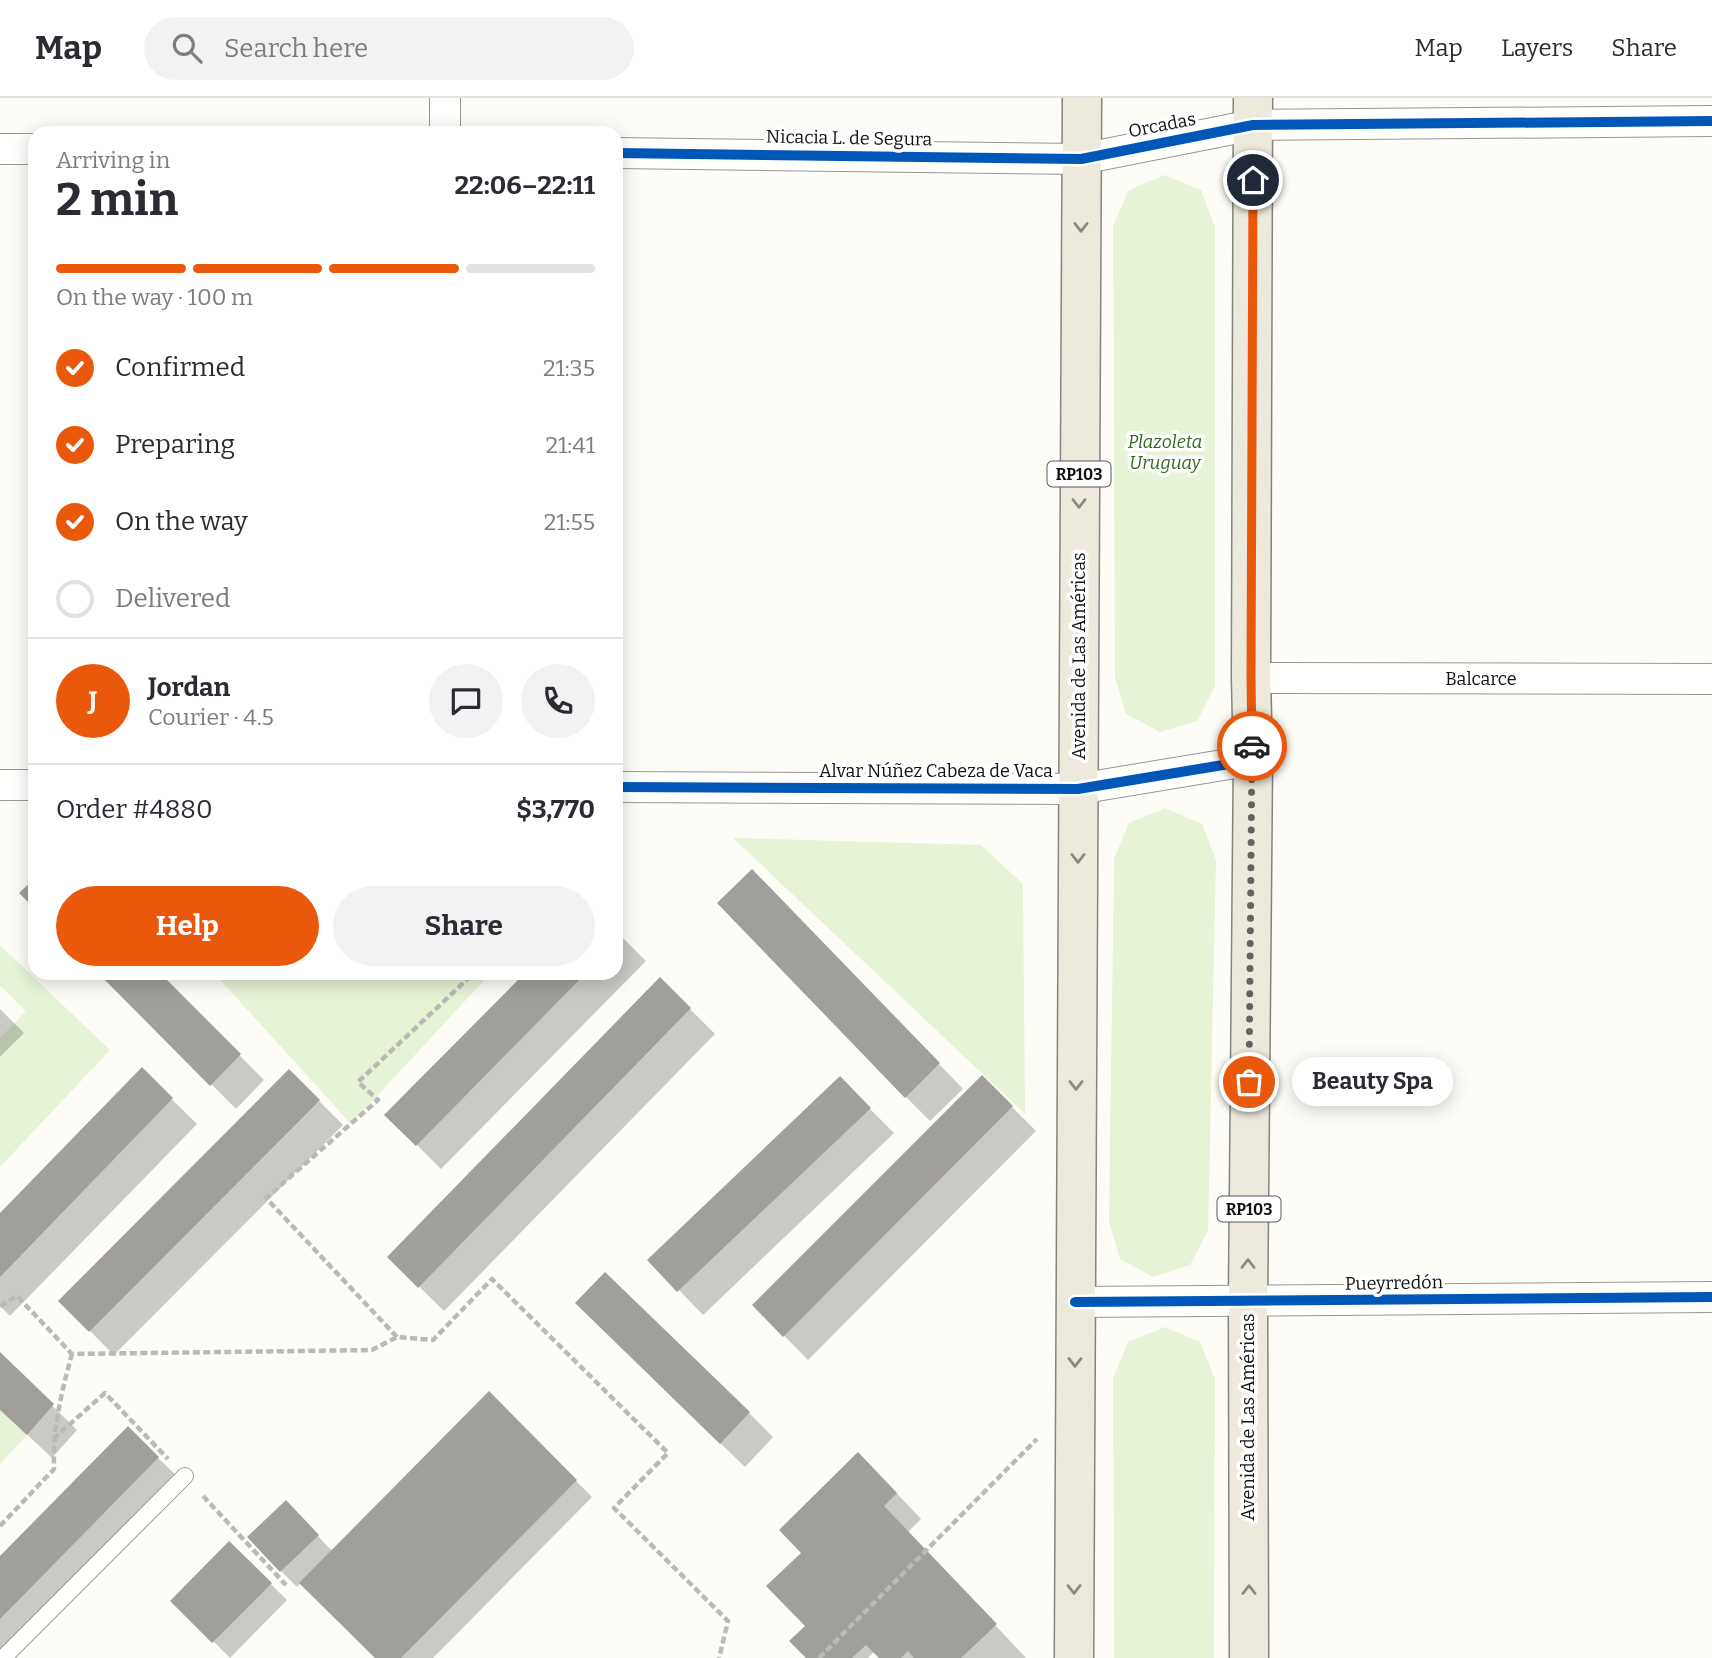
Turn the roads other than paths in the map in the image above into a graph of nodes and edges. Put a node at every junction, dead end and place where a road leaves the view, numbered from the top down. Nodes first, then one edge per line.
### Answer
1 (445, 98) edge
2 (1082, 98) edge
3 (1253, 112) edge
4 (1712, 121) edge
5 (444, 126) edge
6 (0, 149) edge
7 (28, 149) edge
8 (623, 153) edge
9 (1081, 159) junction
10 (1251, 678) junction
11 (1712, 679) edge
12 (1253, 760) junction
13 (0, 785) edge
14 (28, 785) edge
15 (623, 787) edge
16 (1078, 789) junction
17 (1712, 1297) edge
18 (1075, 1302) junction
19 (1248, 1302) junction
20 (184, 1476) dead end
21 (3, 1658) edge
22 (1074, 1658) edge
23 (1249, 1658) edge

1 - 5 street
2 - 9 main road, RP103
3 - 4 street, Orcadas
3 - 9 street, Orcadas
3 - 10 main road, Avenida de Las Américas / RP103
6 - 7 street
8 - 9 street, Nicacia L. de Segura
9 -> 16 main road, Avenida de Las Américas / RP103
10 - 11 street, Balcarce
10 - 12 main road, Avenida de Las Américas / RP103
12 - 16 street, Alvar Núñez Cabeza de Vaca
19 -> 12 main road, Avenida de Las Américas / RP103
13 - 14 street
15 - 16 street, Alvar Núñez Cabeza de Vaca
16 -> 18 main road, Avenida de Las Américas / RP103
17 - 19 street, Pueyrredón
18 - 19 street, Pueyrredón
18 -> 22 main road, Avenida de Las Américas / RP103
23 -> 19 main road, Avenida de Las Américas / RP103
20 - 21 lane

